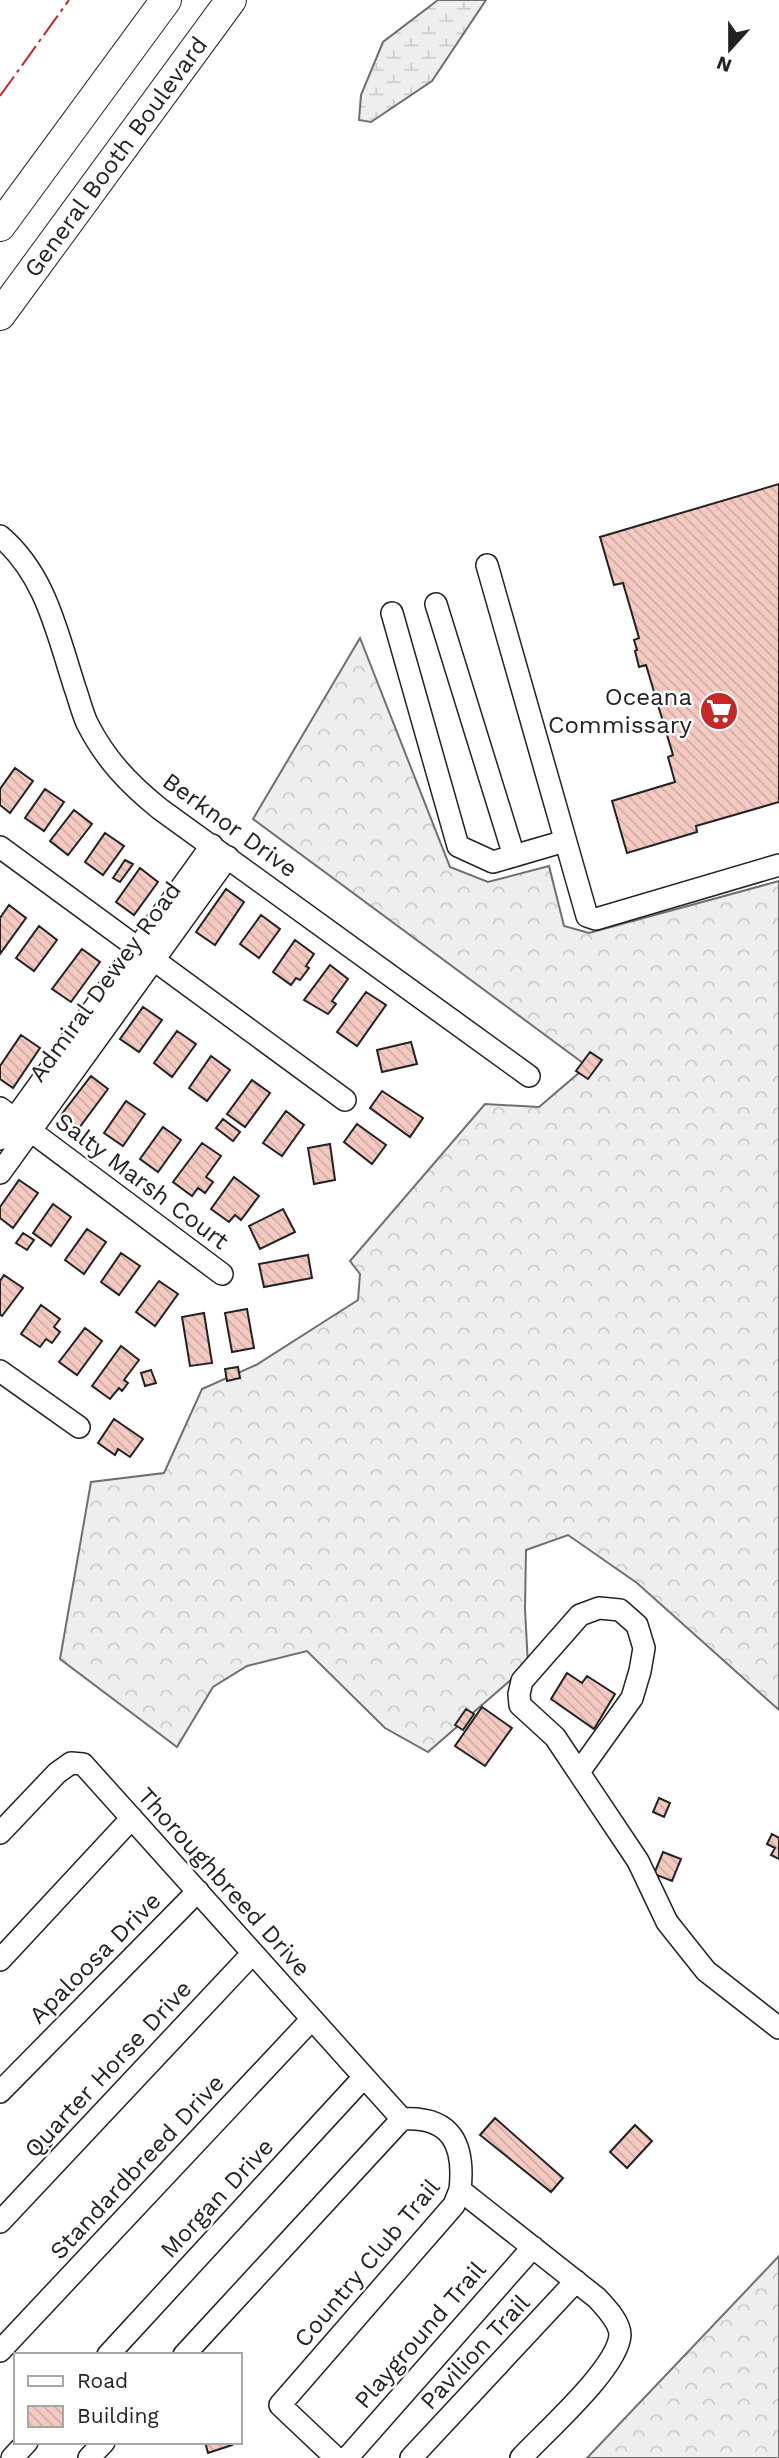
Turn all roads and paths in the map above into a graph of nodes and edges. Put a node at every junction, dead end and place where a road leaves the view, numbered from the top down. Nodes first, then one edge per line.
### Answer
1 (166, 0) edge
2 (231, 0) edge
3 (0, 226) edge
4 (0, 315) edge
5 (0, 536) edge
6 (487, 565) dead end
7 (436, 604) dead end
8 (391, 613) dead end
9 (565, 841) junction
10 (0, 847) edge
11 (220, 851) junction
12 (514, 856) junction
13 (779, 865) edge
14 (145, 955) junction
15 (529, 1076) dead end
16 (345, 1100) dead end
17 (15, 1119) edge
18 (0, 1139) edge
19 (0, 1173) edge
20 (222, 1274) dead end
21 (0, 1371) edge
22 (79, 1427) dead end
23 (579, 1772) junction
24 (132, 1818) junction
25 (0, 1833) edge
26 (198, 1891) junction
27 (253, 1953) junction
28 (0, 1960) edge
29 (312, 2019) junction
30 (779, 2028) edge
31 (364, 2077) junction
32 (0, 2092) edge
33 (402, 2119) junction
34 (460, 2190) junction
35 (0, 2222) edge
36 (533, 2247) junction
37 (576, 2281) junction
38 (0, 2351) edge
39 (110, 2353) edge
40 (186, 2353) edge
41 (25, 2444) edge
42 (102, 2444) edge
43 (12, 2458) edge
44 (89, 2458) edge
45 (336, 2458) edge
46 (347, 2458) edge
47 (411, 2458) edge
48 (521, 2458) edge

1 - 3 highway
2 - 4 highway, General Booth Boulevard
5 - 11 street, Berknor Drive
6 - 9 street
7 - 12 street
8 - 12 street
9 - 12 street
9 - 13 street
10 - 14 street
11 - 14 street, Admiral Dewey Road
11 - 15 street, Berknor Drive
14 - 16 street
14 - 17 street, Admiral Dewey Road
17 - 18 street, Admiral Dewey Road
17 - 19 street, Admiral Dewey Road
17 - 20 street, Salty Marsh Court
21 - 22 street
23 - 23 street
23 - 30 street
24 - 25 street, Thoroughbreed Drive
24 - 26 street, Thoroughbreed Drive
24 - 28 street
26 - 27 street, Thoroughbreed Drive
26 - 32 street, Apaloosa Drive
27 - 29 street, Thoroughbreed Drive
27 - 35 street, Quarter Horse Drive
29 - 31 street, Thoroughbreed Drive
29 - 38 street, Standardbreed Drive
31 - 33 street, Thoroughbreed Drive
31 - 39 street, Morgan Drive
33 - 34 street
33 - 40 street
34 - 36 street, Country Club Trail
34 - 45 street, Country Club Trail
36 - 37 street, Country Club Trail
36 - 46 street, Playground Trail
37 - 47 street, Pavilion Trail
37 - 48 street, Country Club Trail
41 - 43 street
42 - 44 street

